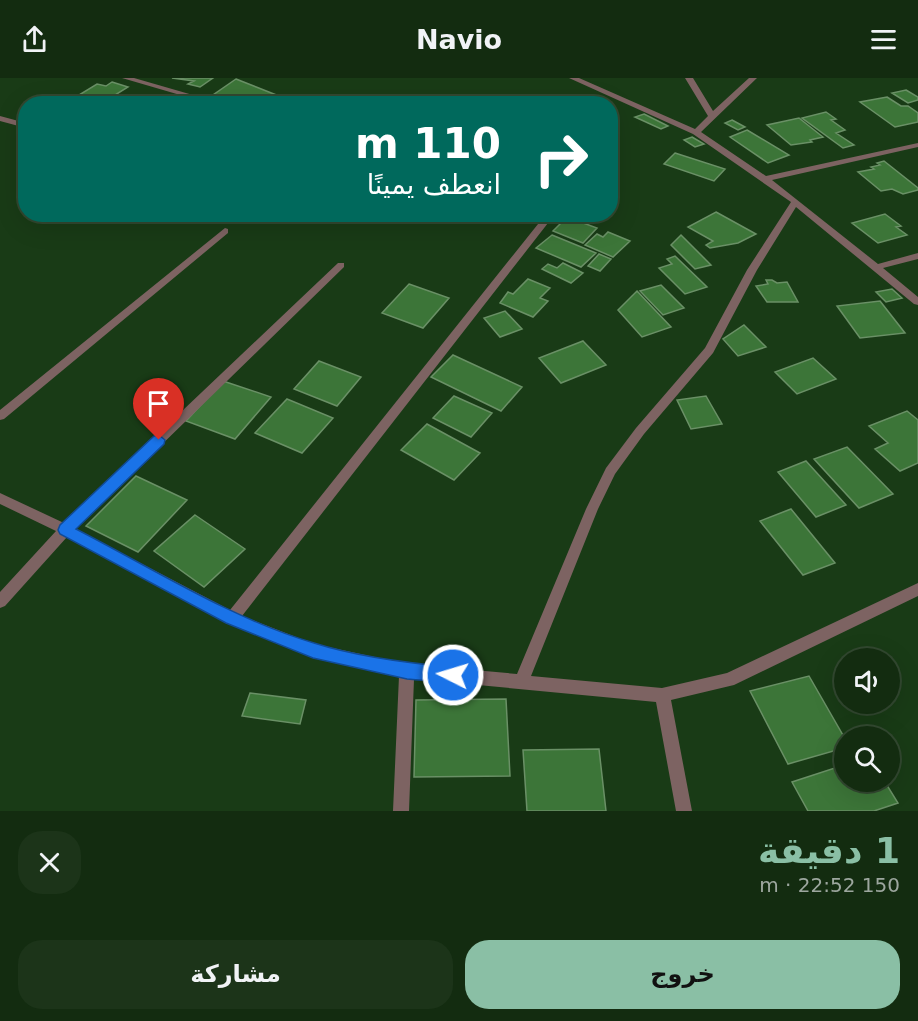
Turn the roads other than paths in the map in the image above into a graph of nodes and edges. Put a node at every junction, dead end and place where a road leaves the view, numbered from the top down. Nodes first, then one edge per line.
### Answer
1 (573, 78) edge
2 (689, 78) edge
3 (753, 78) edge
4 (133, 79) edge
5 (193, 96) edge
6 (614, 96) edge
7 (618, 98) edge
8 (712, 116) junction
9 (0, 118) edge
10 (18, 124) edge
11 (696, 132) junction
12 (918, 145) edge
13 (765, 179) junction
14 (795, 202) junction
15 (545, 222) edge
16 (225, 231) dead end
17 (918, 256) edge
18 (341, 265) dead end
19 (877, 267) junction
20 (918, 302) edge
21 (0, 416) edge
22 (0, 498) edge
23 (65, 530) junction
24 (918, 589) edge
25 (0, 602) edge
26 (232, 618) junction
27 (407, 671) junction
28 (521, 682) junction
29 (662, 696) junction
30 (401, 811) edge
31 (684, 811) edge

1 - 6 street
2 - 8 street
3 - 8 street
4 - 5 street
7 - 11 street
8 - 11 street
9 - 10 street
11 - 13 street
12 - 13 street
13 - 14 street
14 - 19 street
14 - 28 street
15 - 26 street
16 - 21 street
17 - 19 street
18 - 23 street
19 - 20 street
22 - 23 street
23 - 25 street
23 - 26 street
24 - 29 street
26 - 27 street
27 - 28 street
27 - 30 street
28 - 29 street
29 - 31 street

